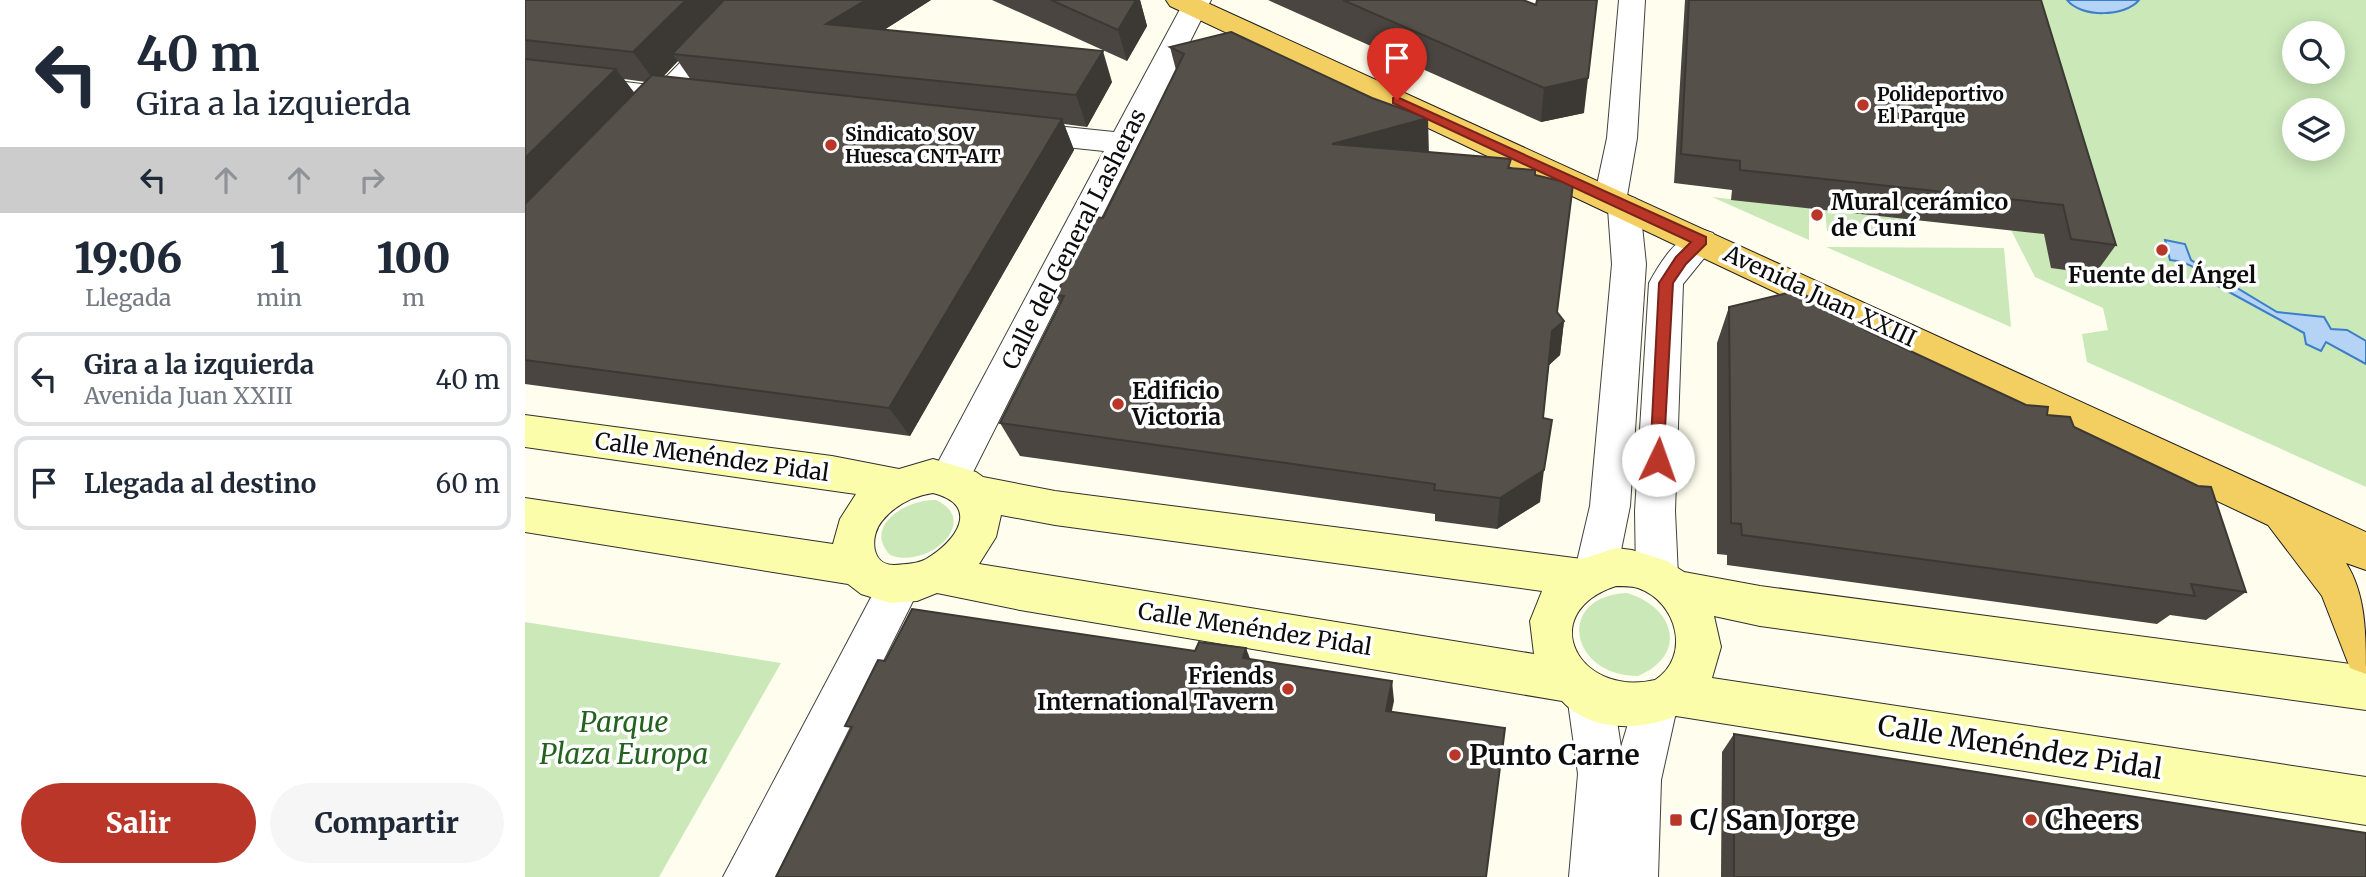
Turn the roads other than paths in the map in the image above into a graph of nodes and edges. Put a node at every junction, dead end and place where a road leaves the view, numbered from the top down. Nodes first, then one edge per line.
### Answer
1 (757, 0) edge
2 (1632, 0) edge
3 (1190, 2) edge
4 (525, 76) edge
5 (667, 94) junction
6 (703, 99) edge
7 (985, 128) edge
8 (621, 142) edge
9 (1124, 143) junction
10 (1617, 203) junction
11 (1701, 241) junction
12 (525, 431) edge
13 (898, 485) junction
14 (963, 485) junction
15 (2270, 507) junction
16 (525, 515) edge
17 (2366, 552) edge
18 (858, 567) junction
19 (1588, 573) junction
20 (919, 580) junction
21 (1666, 583) junction
22 (2366, 653) edge
23 (1581, 688) junction
24 (2366, 688) edge
25 (1665, 698) junction
26 (2366, 801) edge
27 (748, 877) edge
28 (1594, 877) edge
29 (1633, 877) edge

1 - 5 street
2 - 10 street
3 - 9 street, Calle del General Lasheras
3 - 10 highway, Avenida Juan XXIII
4 - 5 street
5 - 6 street
5 - 8 street
7 - 9 street
9 - 14 street, Calle del General Lasheras
10 - 11 highway, Avenida Juan XXIII
10 - 19 street
11 - 15 highway, Avenida Juan XXIII
11 - 21 street
12 - 13 main road, Calle Menéndez Pidal
13 - 14 main road
13 - 18 main road
14 - 19 main road
14 - 20 main road
15 - 17 highway, Avenida Juan XXIII
15 - 22 highway, Avenida Juan XXIII
16 - 18 main road
18 - 20 main road
19 - 21 main road
19 - 23 main road
20 - 23 main road, Calle Menéndez Pidal
20 - 27 street
21 - 24 main road
21 - 25 main road
23 - 25 main road
23 - 28 street
25 - 26 main road, Calle Menéndez Pidal
25 - 29 street

